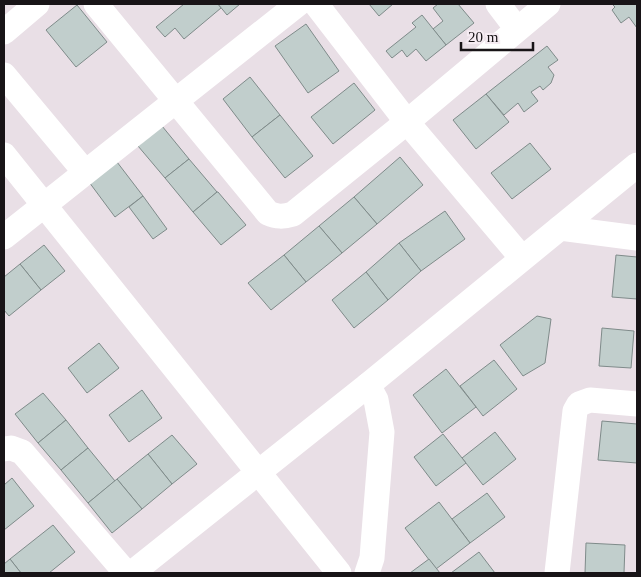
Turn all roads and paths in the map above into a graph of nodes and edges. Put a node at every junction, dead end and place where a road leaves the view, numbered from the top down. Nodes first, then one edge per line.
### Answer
1 (37, 4) edge
2 (96, 4) edge
3 (298, 4) edge
4 (316, 4) edge
5 (498, 4) edge
6 (548, 4) edge
7 (517, 29) junction
8 (4, 32) edge
9 (4, 75) edge
10 (176, 101) junction
11 (406, 122) junction
12 (4, 155) edge
13 (637, 165) edge
14 (86, 172) junction
15 (44, 205) junction
16 (560, 228) junction
17 (4, 237) edge
18 (637, 238) edge
19 (522, 258) junction
20 (368, 385) junction
21 (637, 404) edge
22 (4, 450) edge
23 (257, 473) junction
24 (126, 573) edge
25 (132, 573) edge
26 (339, 573) edge
27 (367, 573) edge
28 (557, 573) edge

1 - 8 street
2 - 10 street
3 - 10 street
4 - 11 street
5 - 7 street
6 - 7 street
7 - 11 street
9 - 14 street
10 - 11 street
10 - 14 street
11 - 19 street
12 - 15 street
13 - 16 street
14 - 15 street
15 - 17 street
15 - 23 street
16 - 18 street
16 - 19 street
19 - 20 street
20 - 23 street
20 - 27 street
21 - 28 street
22 - 24 street
23 - 25 street
23 - 26 street

